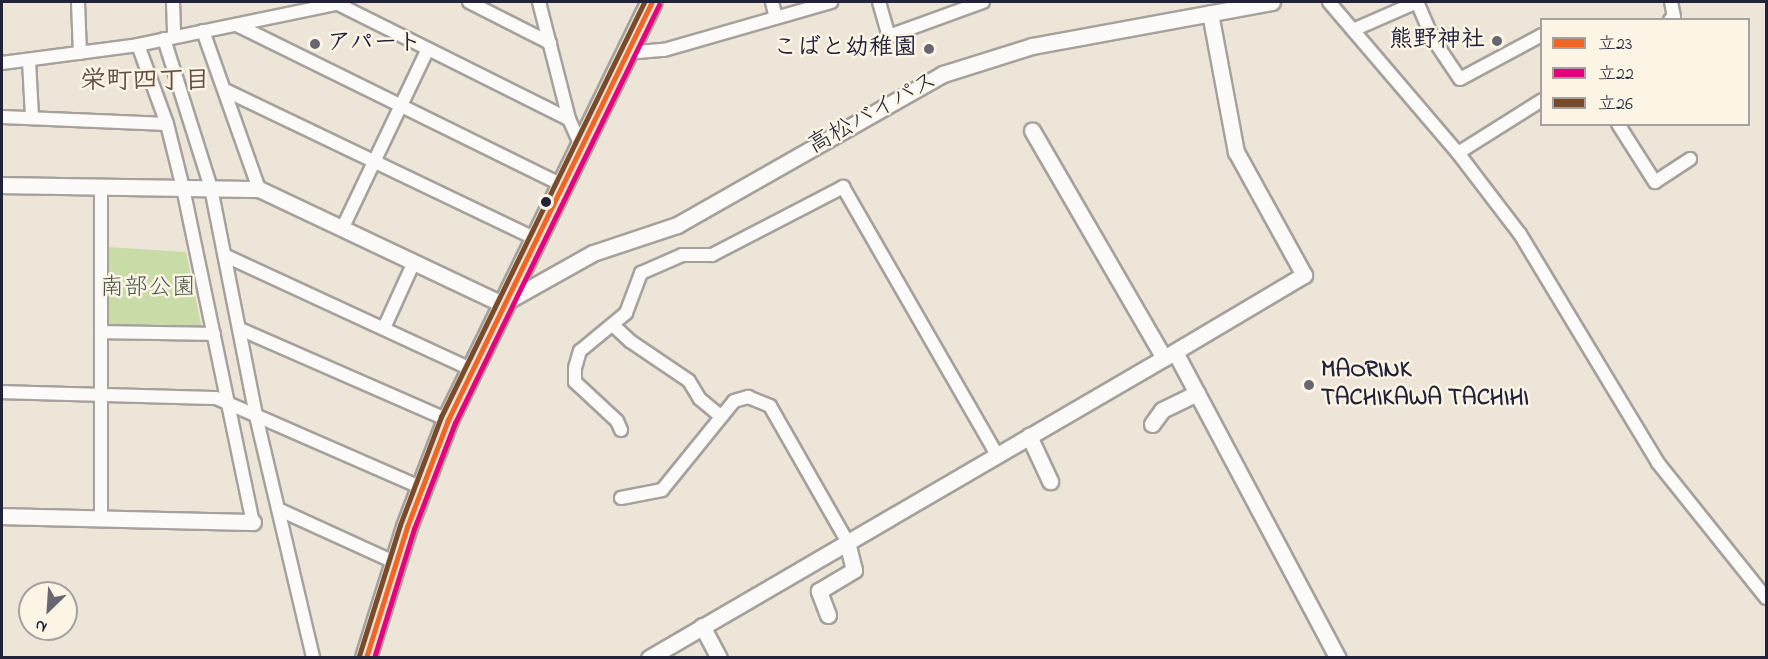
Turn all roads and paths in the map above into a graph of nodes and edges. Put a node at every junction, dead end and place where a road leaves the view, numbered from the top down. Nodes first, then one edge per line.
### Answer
1 (78, 2) edge
2 (173, 2) edge
3 (340, 2) edge
4 (469, 2) edge
5 (539, 2) edge
6 (652, 2) edge
7 (772, 2) edge
8 (831, 2) edge
9 (879, 2) edge
10 (983, 2) edge
11 (1272, 2) edge
12 (1329, 2) edge
13 (1417, 2) edge
14 (1671, 2) edge
15 (1210, 13) junction
16 (776, 18) junction
17 (1673, 18) edge
18 (237, 25) junction
19 (1353, 30) junction
20 (204, 31) junction
21 (1540, 35) edge
22 (169, 37) junction
23 (550, 43) junction
24 (138, 45) junction
25 (428, 49) junction
26 (80, 53) junction
27 (626, 53) junction
28 (29, 61) junction
29 (2, 63) edge
30 (227, 91) junction
31 (1540, 101) edge
32 (401, 106) junction
33 (2, 117) edge
34 (32, 117) junction
35 (569, 119) junction
36 (167, 124) junction
37 (1619, 126) edge
38 (1032, 130) dead end
39 (581, 146) junction
40 (1458, 153) junction
41 (1690, 159) dead end
42 (374, 161) junction
43 (2, 185) edge
44 (562, 185) junction
45 (101, 187) junction
46 (183, 188) junction
47 (212, 188) junction
48 (259, 189) junction
49 (343, 227) junction
50 (536, 239) junction
51 (226, 256) junction
52 (414, 262) junction
53 (502, 304) junction
54 (614, 326) junction
55 (384, 328) junction
56 (240, 329) junction
57 (101, 332) junction
58 (214, 334) junction
59 (1169, 355) junction
60 (471, 369) junction
61 (2, 393) edge
62 (1197, 393) junction
63 (101, 395) junction
64 (231, 404) junction
65 (256, 416) junction
66 (720, 416) junction
67 (448, 420) junction
68 (1152, 424) dead end
69 (621, 430) dead end
70 (1029, 436) junction
71 (997, 454) junction
72 (1050, 481) dead end
73 (420, 488) junction
74 (621, 498) dead end
75 (280, 510) junction
76 (2, 516) edge
77 (101, 518) junction
78 (253, 522) joint
79 (847, 541) junction
80 (394, 562) junction
81 (1767, 598) edge
82 (828, 615) dead end
83 (702, 626) junction
84 (714, 654) edge
85 (313, 657) edge
86 (366, 657) edge
87 (649, 657) edge
88 (1338, 657) edge

1 - 26 street
2 - 22 street
3 - 18 street
3 - 25 street
4 - 23 street
5 - 23 street
6 - 27 main road
7 - 16 street
8 - 16 street
9 - 10 street
11 - 15 street, 高松バイパス
12 - 19 street
13 - 19 street
13 - 21 street
14 - 17 street
15 - 53 street, 高松バイパス
15 - 59 street
16 - 27 street
18 - 20 street
18 - 32 street
19 - 40 street
20 - 22 street
20 - 30 street
22 - 24 street
22 - 47 street
23 - 35 street
24 - 26 street
24 - 36 street
25 - 32 street
25 - 35 street
26 - 28 street
27 - 39 main road
28 - 29 street
28 - 34 street
30 - 42 street
30 - 48 street
31 - 40 street
32 - 42 street
32 - 44 street
33 - 34 street
34 - 36 street
35 - 39 street
36 - 46 street
37 - 41 street
38 - 59 street
39 - 44 main road
40 - 81 street
42 - 49 street
42 - 50 street
43 - 45 street
44 - 50 main road
45 - 46 street
45 - 57 street
46 - 47 street
46 - 58 street
47 - 48 street
47 - 51 street
48 - 49 street
49 - 52 street
50 - 53 main road
51 - 55 street
51 - 56 street
52 - 53 street
52 - 55 street
53 - 60 main road
54 - 66 street
54 - 69 street
54 - 71 street
55 - 60 street
56 - 65 street
56 - 67 street
57 - 58 street
57 - 63 street
58 - 64 street
59 - 62 street
59 - 70 street
60 - 67 main road
61 - 63 street
62 - 68 street
62 - 88 street
63 - 64 street
63 - 77 street
64 - 65 street
64 - 78 street
65 - 73 street
65 - 75 street
66 - 74 street
66 - 79 street
67 - 73 main road
70 - 71 street
70 - 72 street
71 - 79 street
73 - 80 main road
75 - 80 street
75 - 85 street
76 - 77 street
77 - 78 street
79 - 82 street
79 - 83 street
80 - 86 main road
83 - 84 street
83 - 87 street

